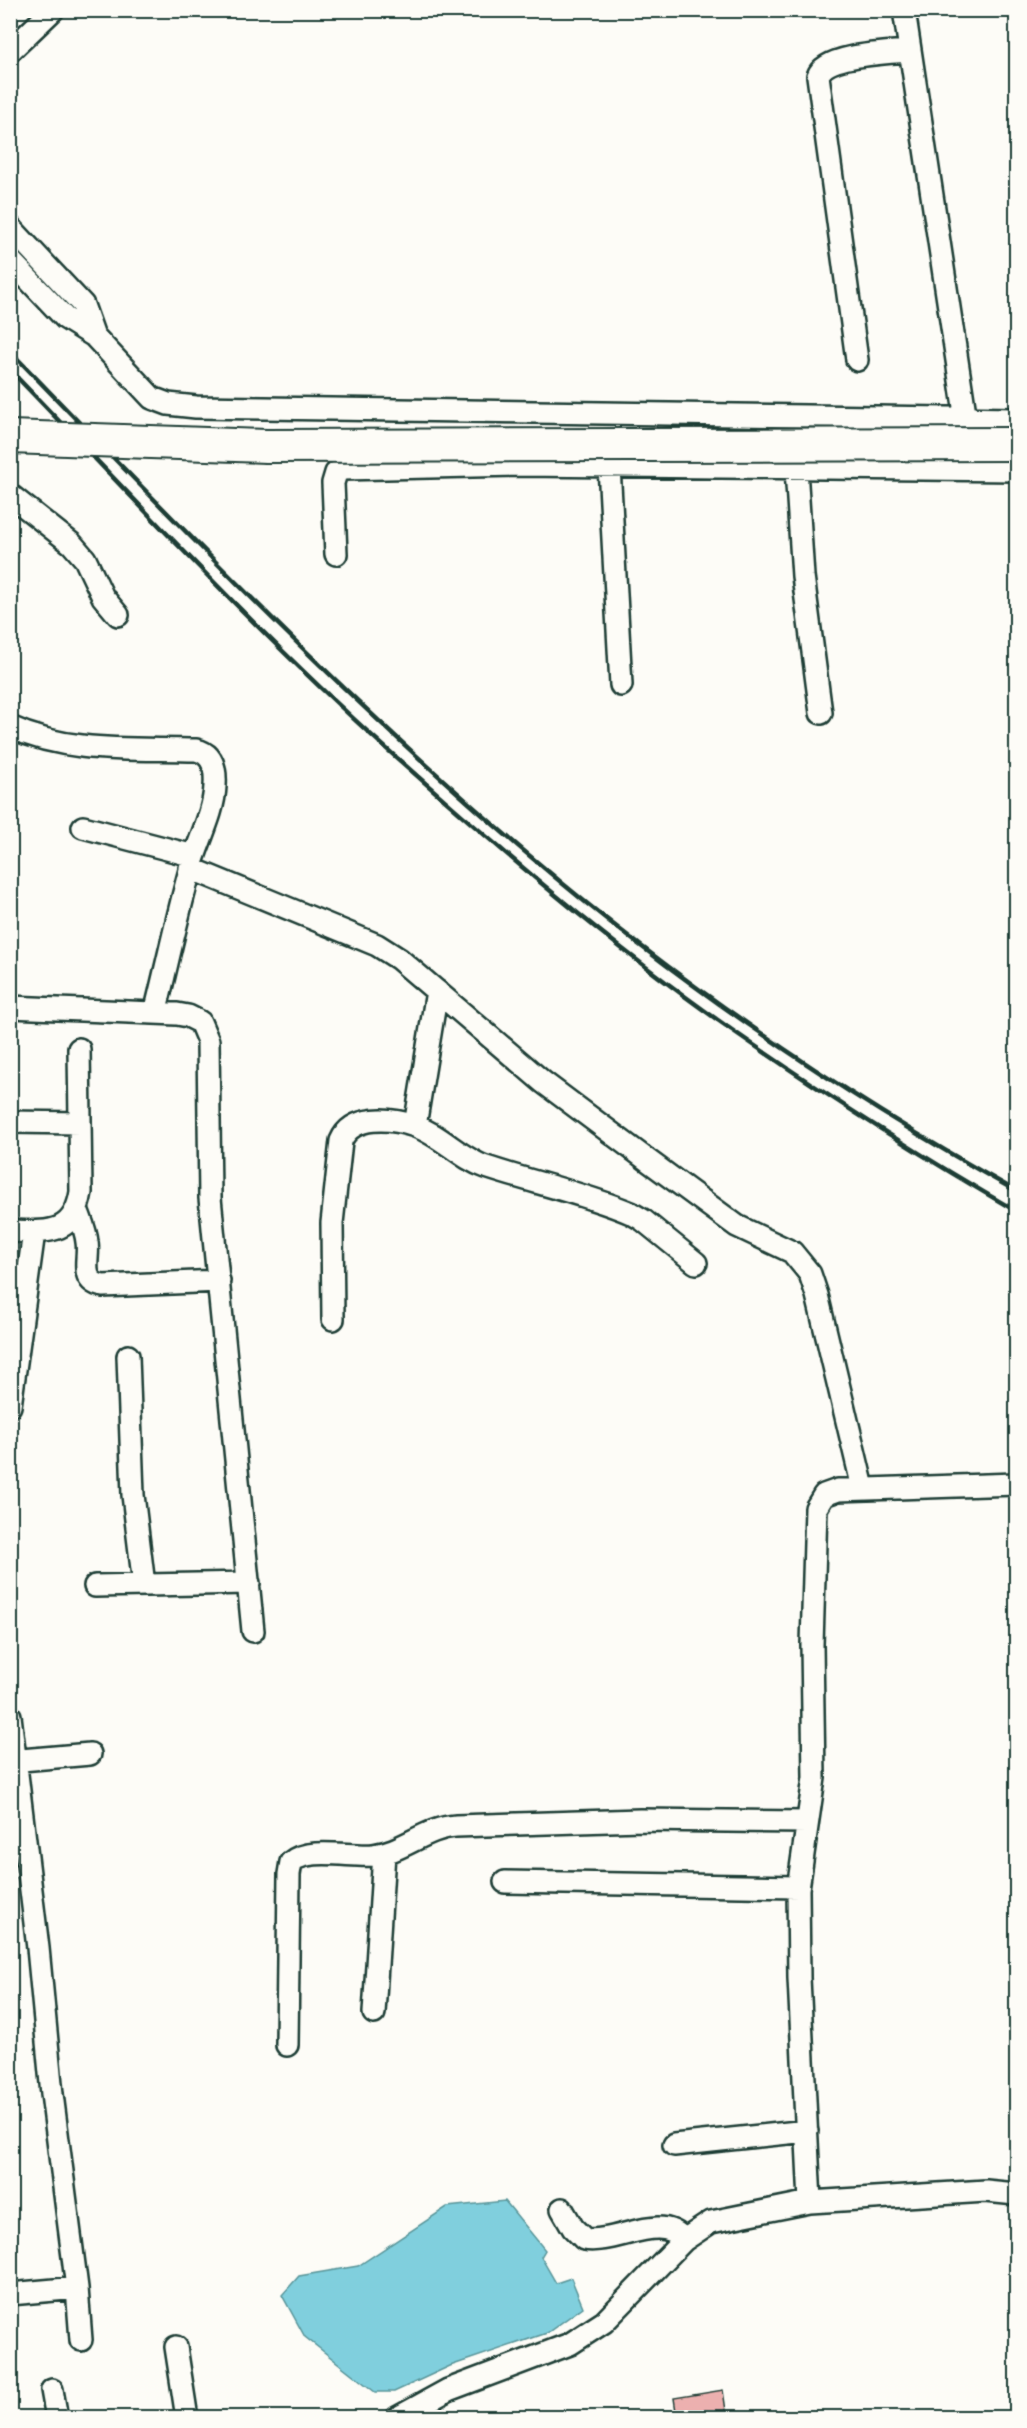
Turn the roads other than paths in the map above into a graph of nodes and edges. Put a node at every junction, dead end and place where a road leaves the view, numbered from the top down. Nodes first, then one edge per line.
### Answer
1 (904, 10) edge
2 (48, 12) edge
3 (10, 51) edge
4 (910, 51) junction
5 (10, 227) edge
6 (10, 260) edge
7 (94, 336) junction
8 (857, 360) dead end
9 (1017, 419) edge
10 (966, 420) junction
11 (10, 437) edge
12 (1017, 444) edge
13 (609, 466) junction
14 (796, 469) junction
15 (1017, 470) edge
16 (10, 495) edge
17 (336, 554) dead end
18 (118, 615) dead end
19 (621, 685) dead end
20 (821, 713) dead end
21 (10, 727) edge
22 (83, 827) dead end
23 (193, 862) junction
24 (437, 991) junction
25 (10, 1007) edge
26 (155, 1012) junction
27 (79, 1049) dead end
28 (10, 1122) edge
29 (80, 1123) junction
30 (415, 1126) junction
31 (77, 1209) junction
32 (10, 1231) edge
33 (34, 1232) junction
34 (696, 1263) dead end
35 (219, 1281) junction
36 (333, 1319) dead end
37 (14, 1343) edge
38 (128, 1356) dead end
39 (10, 1406) edge
40 (1017, 1484) edge
41 (863, 1488) junction
42 (249, 1583) junction
43 (144, 1585) junction
44 (95, 1586) dead end
45 (253, 1631) dead end
46 (10, 1716) edge
47 (90, 1754) dead end
48 (13, 1761) edge
49 (807, 1821) junction
50 (384, 1853) junction
51 (505, 1882) dead end
52 (798, 1887) junction
53 (374, 2013) dead end
54 (287, 2045) dead end
55 (807, 2131) junction
56 (674, 2145) dead end
57 (1017, 2194) edge
58 (810, 2202) junction
59 (562, 2209) dead end
60 (684, 2240) junction
61 (77, 2288) junction
62 (10, 2294) edge
63 (81, 2340) dead end
64 (176, 2347) dead end
65 (52, 2390) dead end
66 (57, 2418) edge
67 (187, 2418) edge
68 (397, 2418) edge

1 - 4 street
2 - 3 street
4 - 8 street
4 - 10 street
5 - 7 street
6 - 7 street
7 - 10 street
9 - 10 street
11 - 12 highway, bridge
13 - 14 street
13 - 17 street
13 - 19 street
14 - 15 street
14 - 20 street
16 - 18 street
21 - 23 street
22 - 23 street
23 - 24 street
23 - 26 street
24 - 30 street
24 - 41 street
25 - 26 street
26 - 35 street
27 - 29 street
28 - 29 street
29 - 31 street
30 - 34 street
30 - 36 street
31 - 33 street
31 - 35 street
32 - 33 street
33 - 37 street
35 - 42 street
37 - 39 street
38 - 43 street
40 - 41 street
41 - 49 street
42 - 43 street
42 - 45 street
43 - 44 street
46 - 48 street
47 - 48 street
48 - 61 street
49 - 50 street
49 - 52 street
50 - 53 street
50 - 54 street
51 - 52 street
52 - 55 street
55 - 56 street
55 - 58 street
57 - 58 street
58 - 60 street
59 - 60 street
60 - 68 street
61 - 62 street
61 - 63 street
64 - 67 street
65 - 66 street

